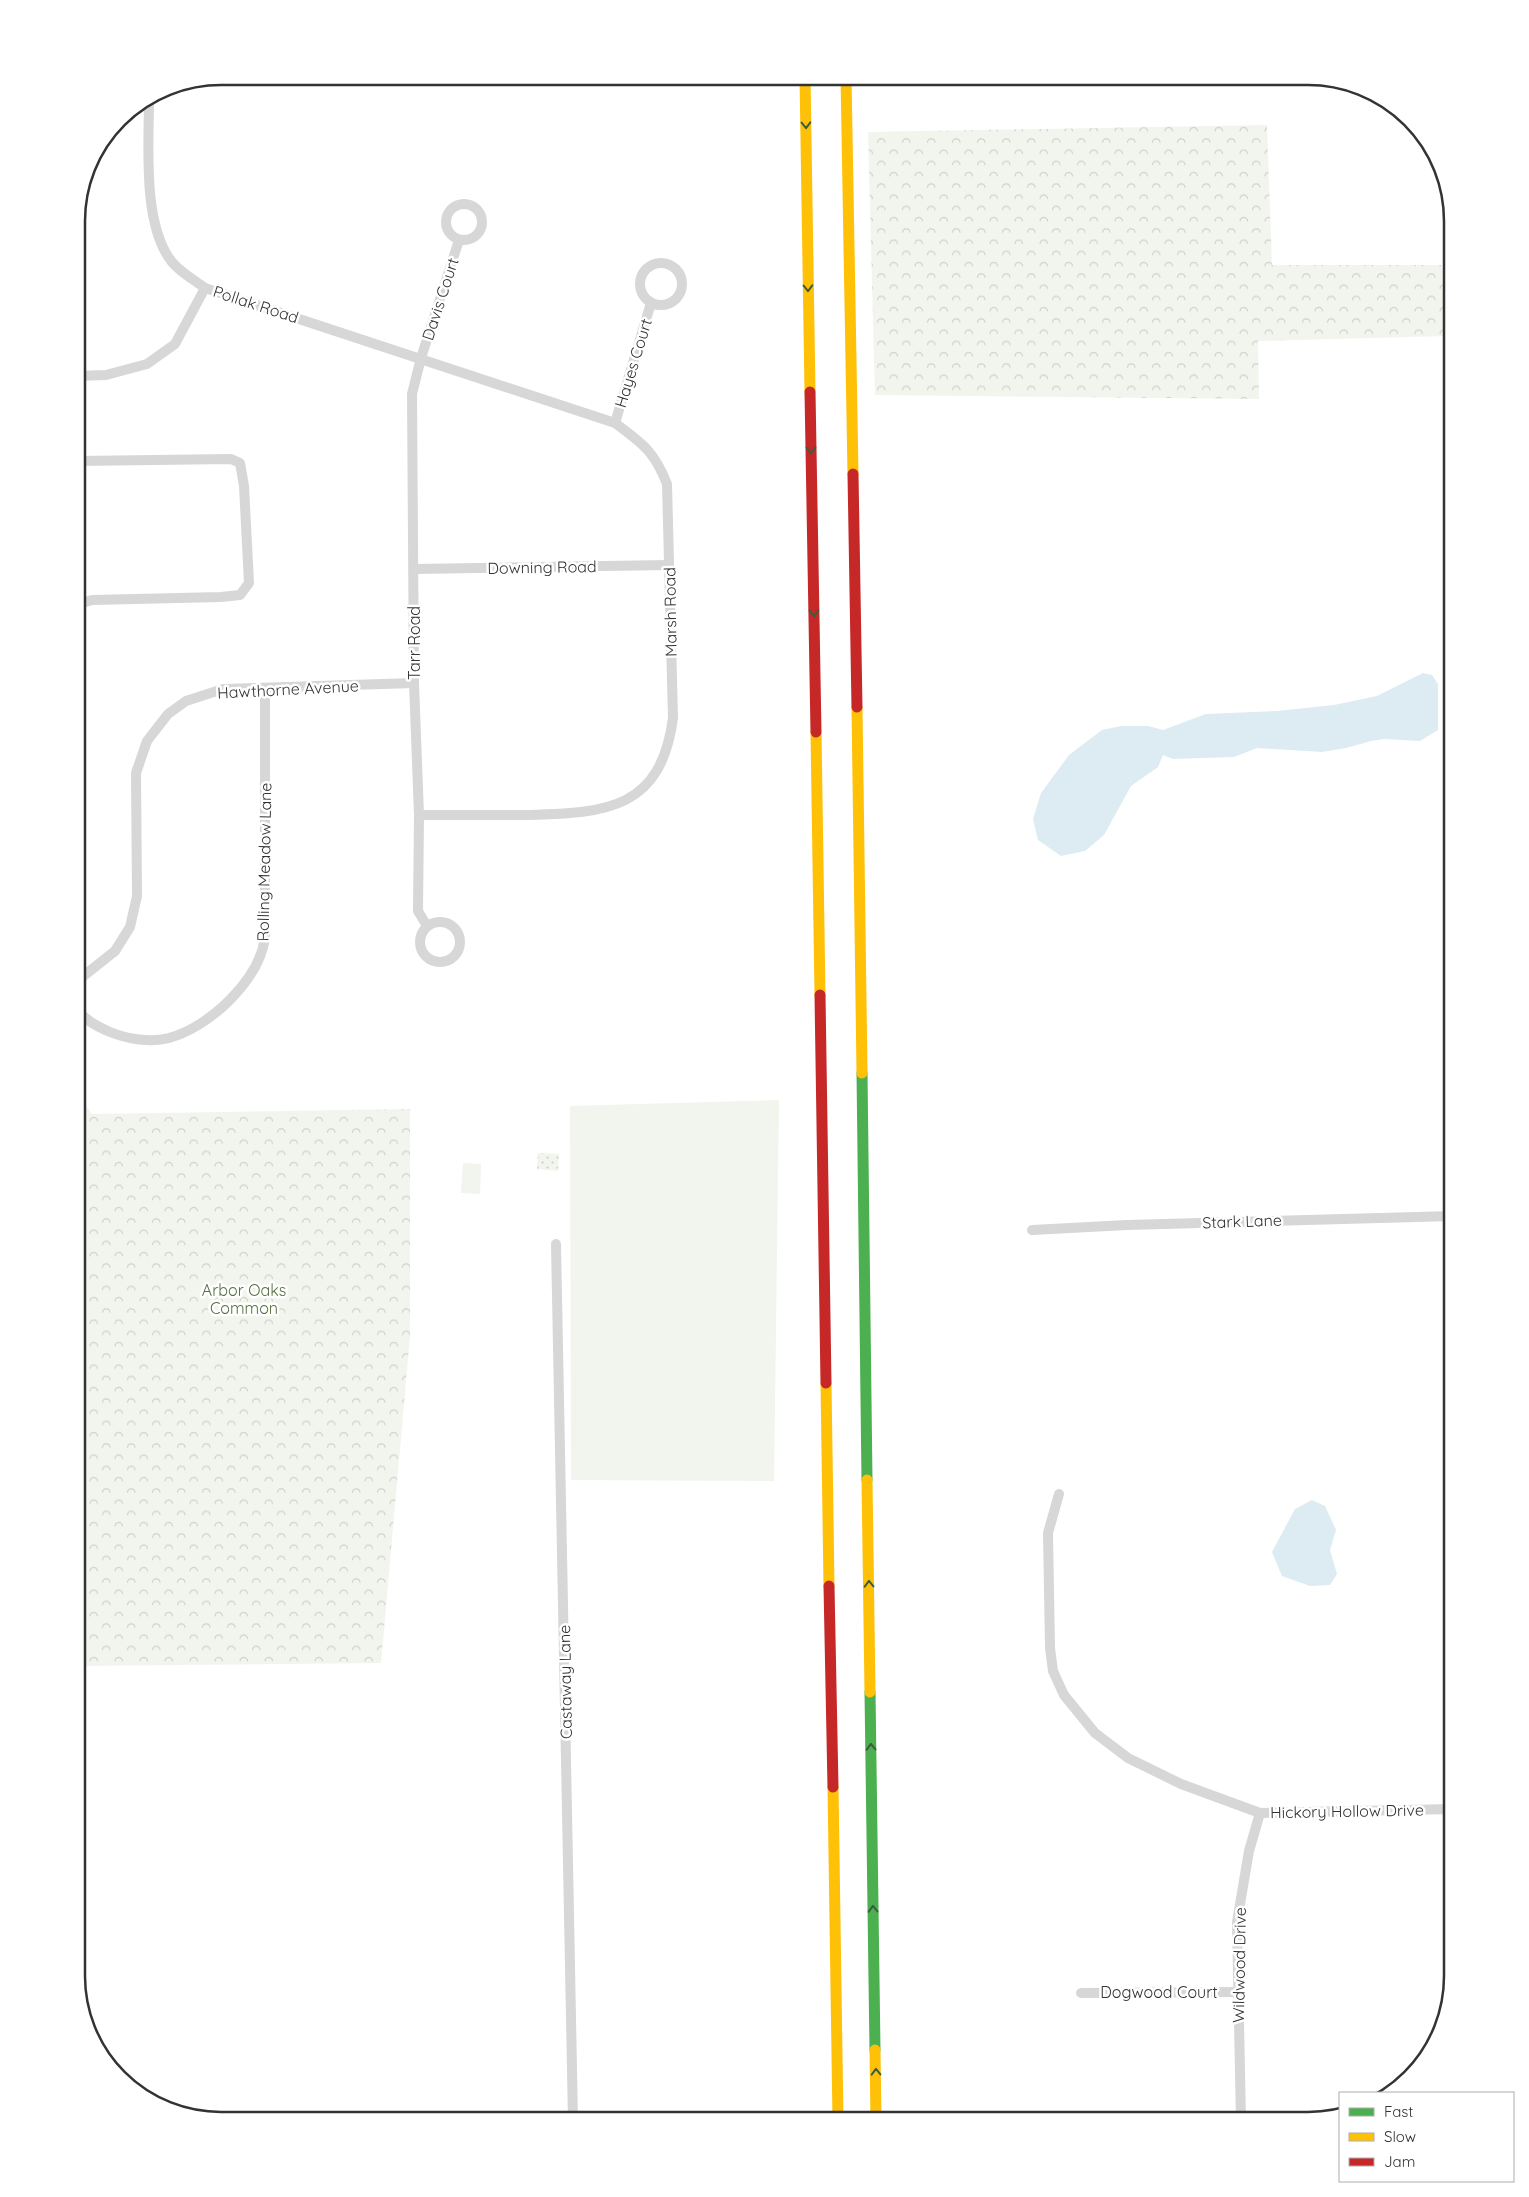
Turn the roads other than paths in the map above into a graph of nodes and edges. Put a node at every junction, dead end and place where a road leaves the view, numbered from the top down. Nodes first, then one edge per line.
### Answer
1 (805, 85) edge
2 (846, 85) edge
3 (150, 105) edge
4 (460, 240) dead end
5 (205, 288) junction
6 (651, 303) junction
7 (421, 358) junction
8 (85, 376) edge
9 (615, 424) junction
10 (85, 461) edge
11 (669, 565) junction
12 (414, 570) junction
13 (85, 602) edge
14 (414, 683) junction
15 (264, 689) junction
16 (419, 815) junction
17 (427, 926) junction
18 (85, 975) edge
19 (85, 1018) edge
20 (1444, 1216) edge
21 (1032, 1230) dead end
22 (556, 1244) dead end
23 (1060, 1494) dead end
24 (1444, 1809) edge
25 (1260, 1812) junction
26 (1237, 1992) junction
27 (1081, 1993) dead end
28 (573, 2112) edge
29 (838, 2112) edge
30 (876, 2112) edge
31 (1241, 2112) edge

1 -> 29 highway
30 -> 2 highway
3 - 5 street, Pollak Road
4 - 7 street, Davis Court
5 - 7 street, Pollak Road
5 - 8 street
6 - 6 street, Hayes Court
6 - 9 street, Hayes Court
7 - 9 street, Marsh Road
7 - 12 street, Tarr Road
9 - 11 street, Marsh Road
10 - 13 street
11 - 12 street, Downing Road
11 - 16 street, Marsh Road
12 - 14 street, Tarr Road
14 - 15 street, Hawthorne Avenue
14 - 16 street, Tarr Road
15 - 18 street, Hawthorne Avenue
15 - 19 street, Rolling Meadow Lane
16 - 17 street, Tarr Road
17 - 17 street
20 - 21 street, Stark Lane
22 - 28 street, Castaway Lane
23 - 25 street, Hickory Hollow Drive
24 - 25 street, Hickory Hollow Drive
25 - 26 street, Wildwood Drive
26 - 27 street, Dogwood Court
26 - 31 street, Wildwood Drive

